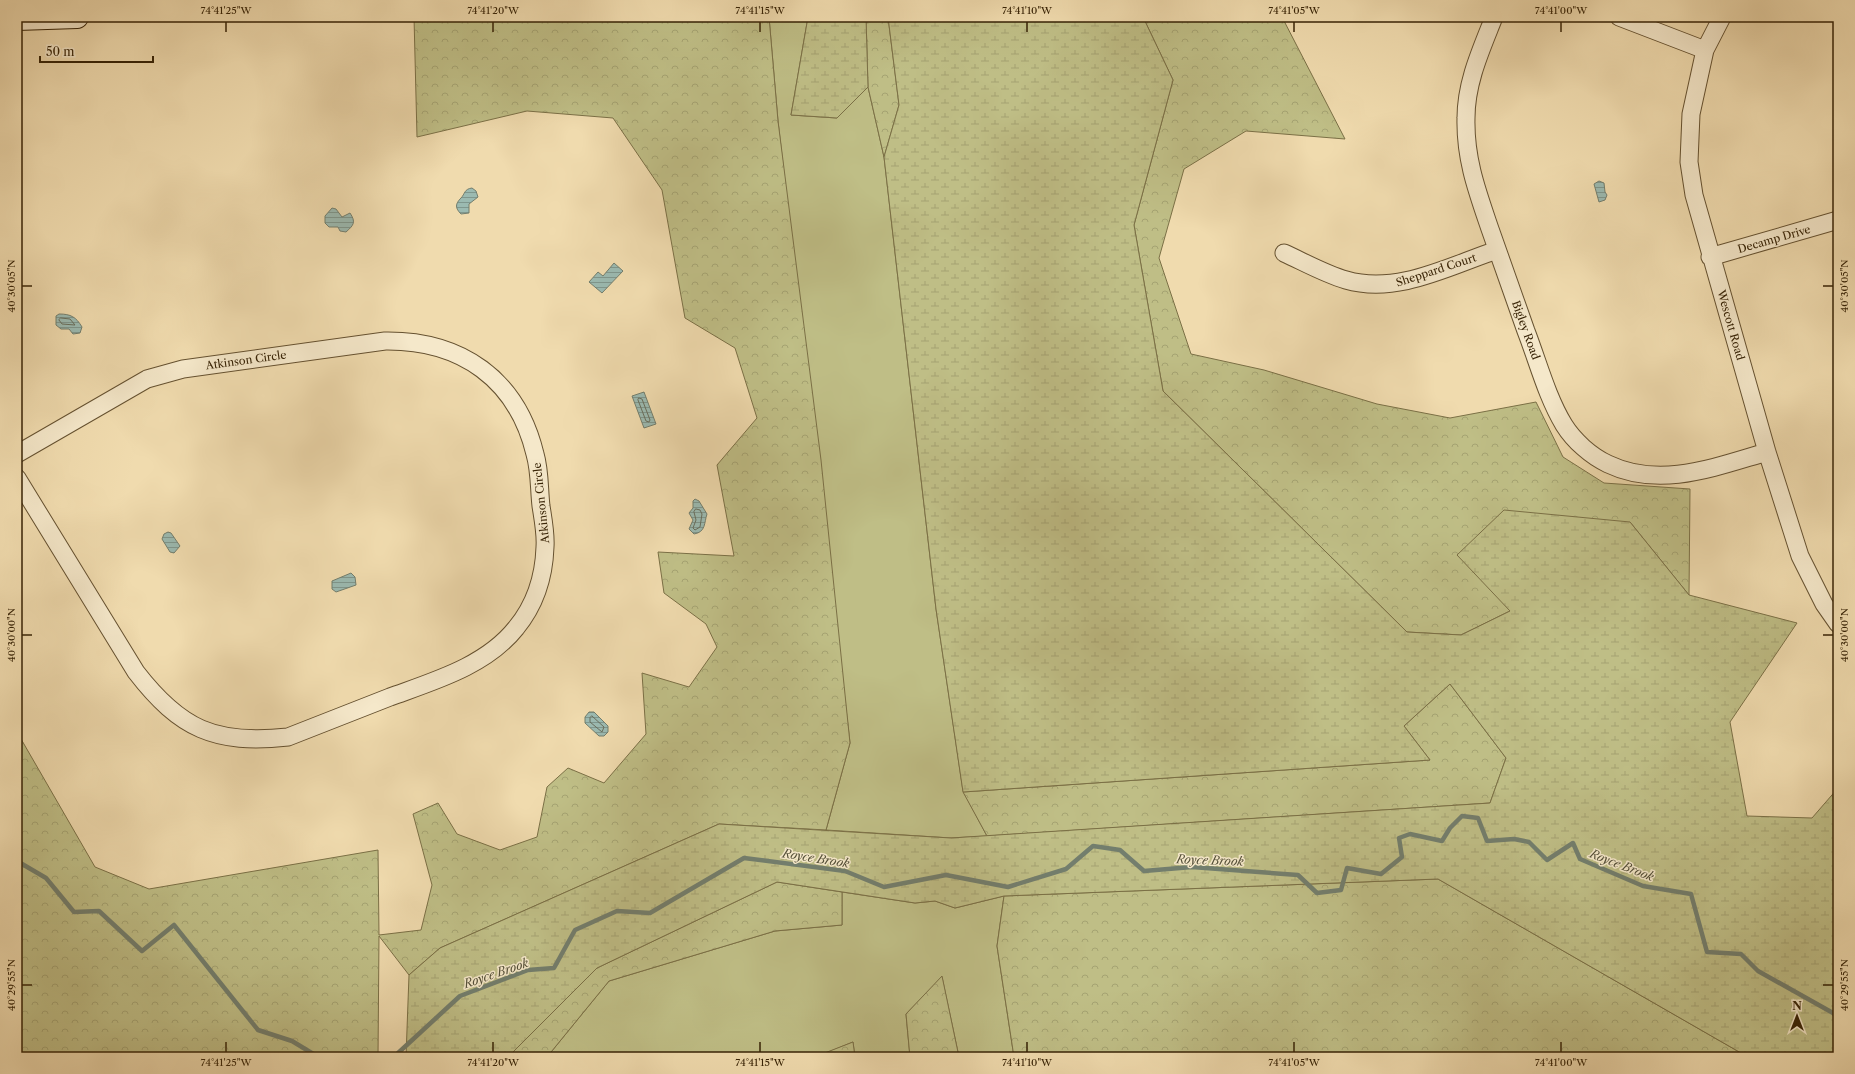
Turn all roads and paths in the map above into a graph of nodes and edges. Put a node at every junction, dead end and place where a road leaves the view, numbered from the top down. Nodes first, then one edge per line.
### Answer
1 (76, 17) edge
2 (1494, 17) edge
3 (1618, 17) edge
4 (1722, 17) edge
5 (17, 19) edge
6 (1705, 50) junction
7 (1838, 220) edge
8 (1496, 250) junction
9 (1284, 253) dead end
10 (1710, 257) junction
11 (1767, 452) junction
12 (17, 454) edge
13 (17, 478) edge
14 (1838, 624) edge

1 - 5 main road
2 - 8 street, Bigley Road
3 - 6 street
4 - 6 street, Wescott Road
6 - 10 street, Wescott Road
7 - 10 street, Decamp Drive
8 - 9 street, Sheppard Court
8 - 11 street, Bigley Road
10 - 11 street, Wescott Road
11 - 14 street, Wescott Road
12 - 13 street, Atkinson Circle

